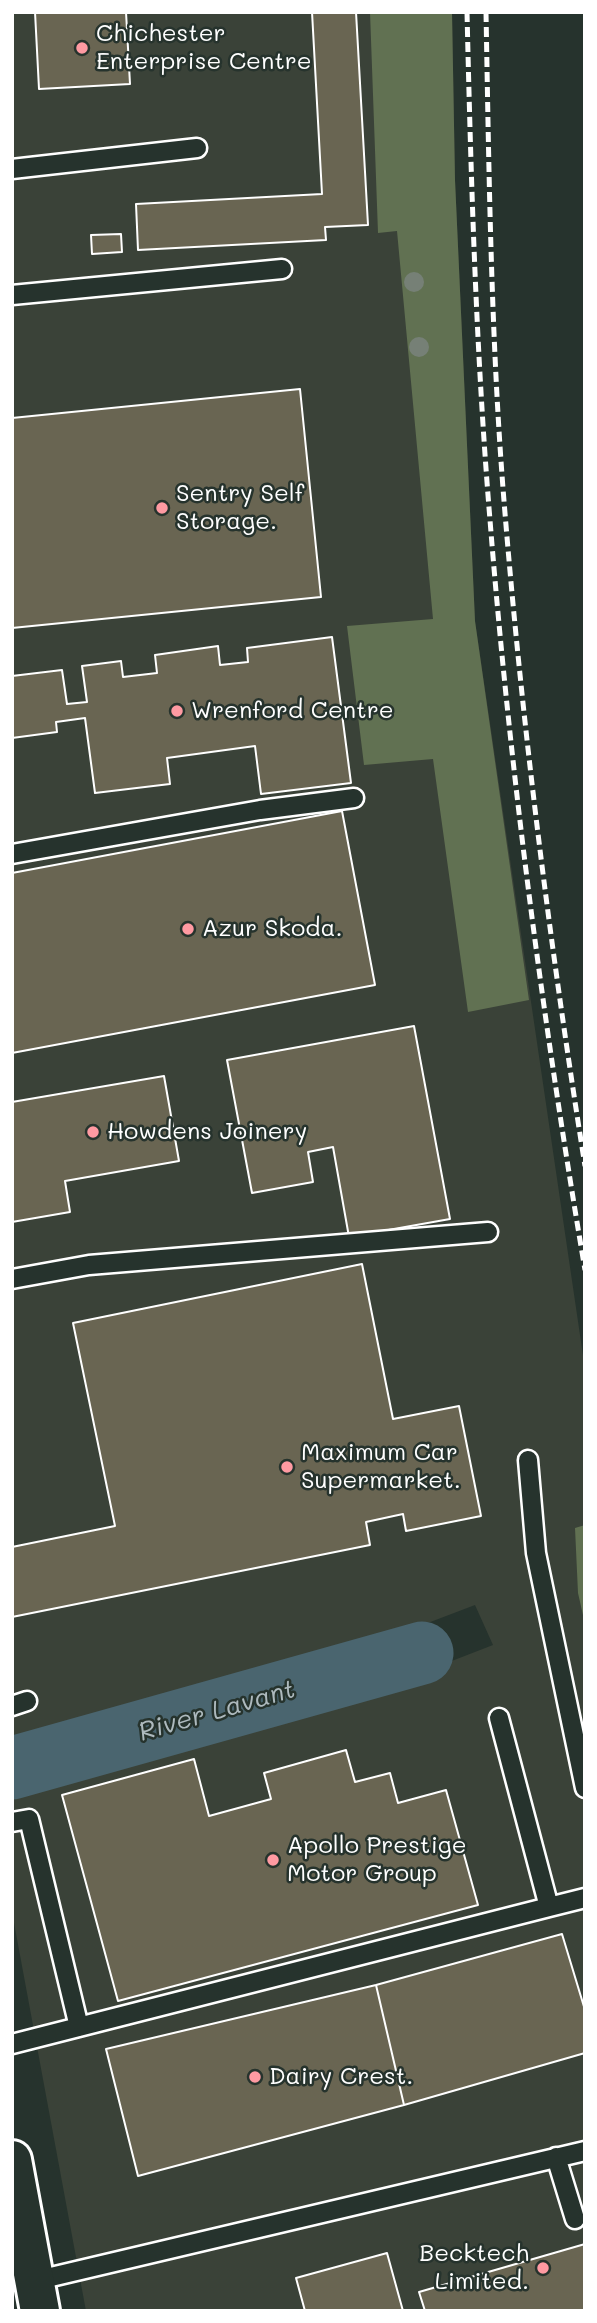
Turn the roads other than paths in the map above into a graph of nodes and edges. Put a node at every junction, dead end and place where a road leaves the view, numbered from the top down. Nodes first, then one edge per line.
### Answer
1 (197, 148) dead end
2 (12, 169) edge
3 (282, 269) dead end
4 (12, 295) edge
5 (354, 798) dead end
6 (12, 853) edge
7 (488, 1232) dead end
8 (12, 1279) edge
9 (528, 1460) dead end
10 (499, 1718) dead end
11 (585, 1788) edge
12 (12, 1822) edge
13 (585, 1898) edge
14 (549, 1907) junction
15 (79, 2026) junction
16 (12, 2044) edge
17 (585, 2151) edge
18 (556, 2157) junction
19 (12, 2161) edge
20 (575, 2219) dead end
21 (20, 2246) edge
22 (37, 2296) edge

1 - 2 lane
3 - 4 lane
5 - 6 lane
7 - 8 lane
9 - 11 lane
10 - 14 lane
12 - 15 lane
13 - 14 lane
14 - 15 lane
15 - 16 lane
17 - 18 lane
18 - 20 lane
18 - 22 lane
19 - 21 street
21 - 22 street

